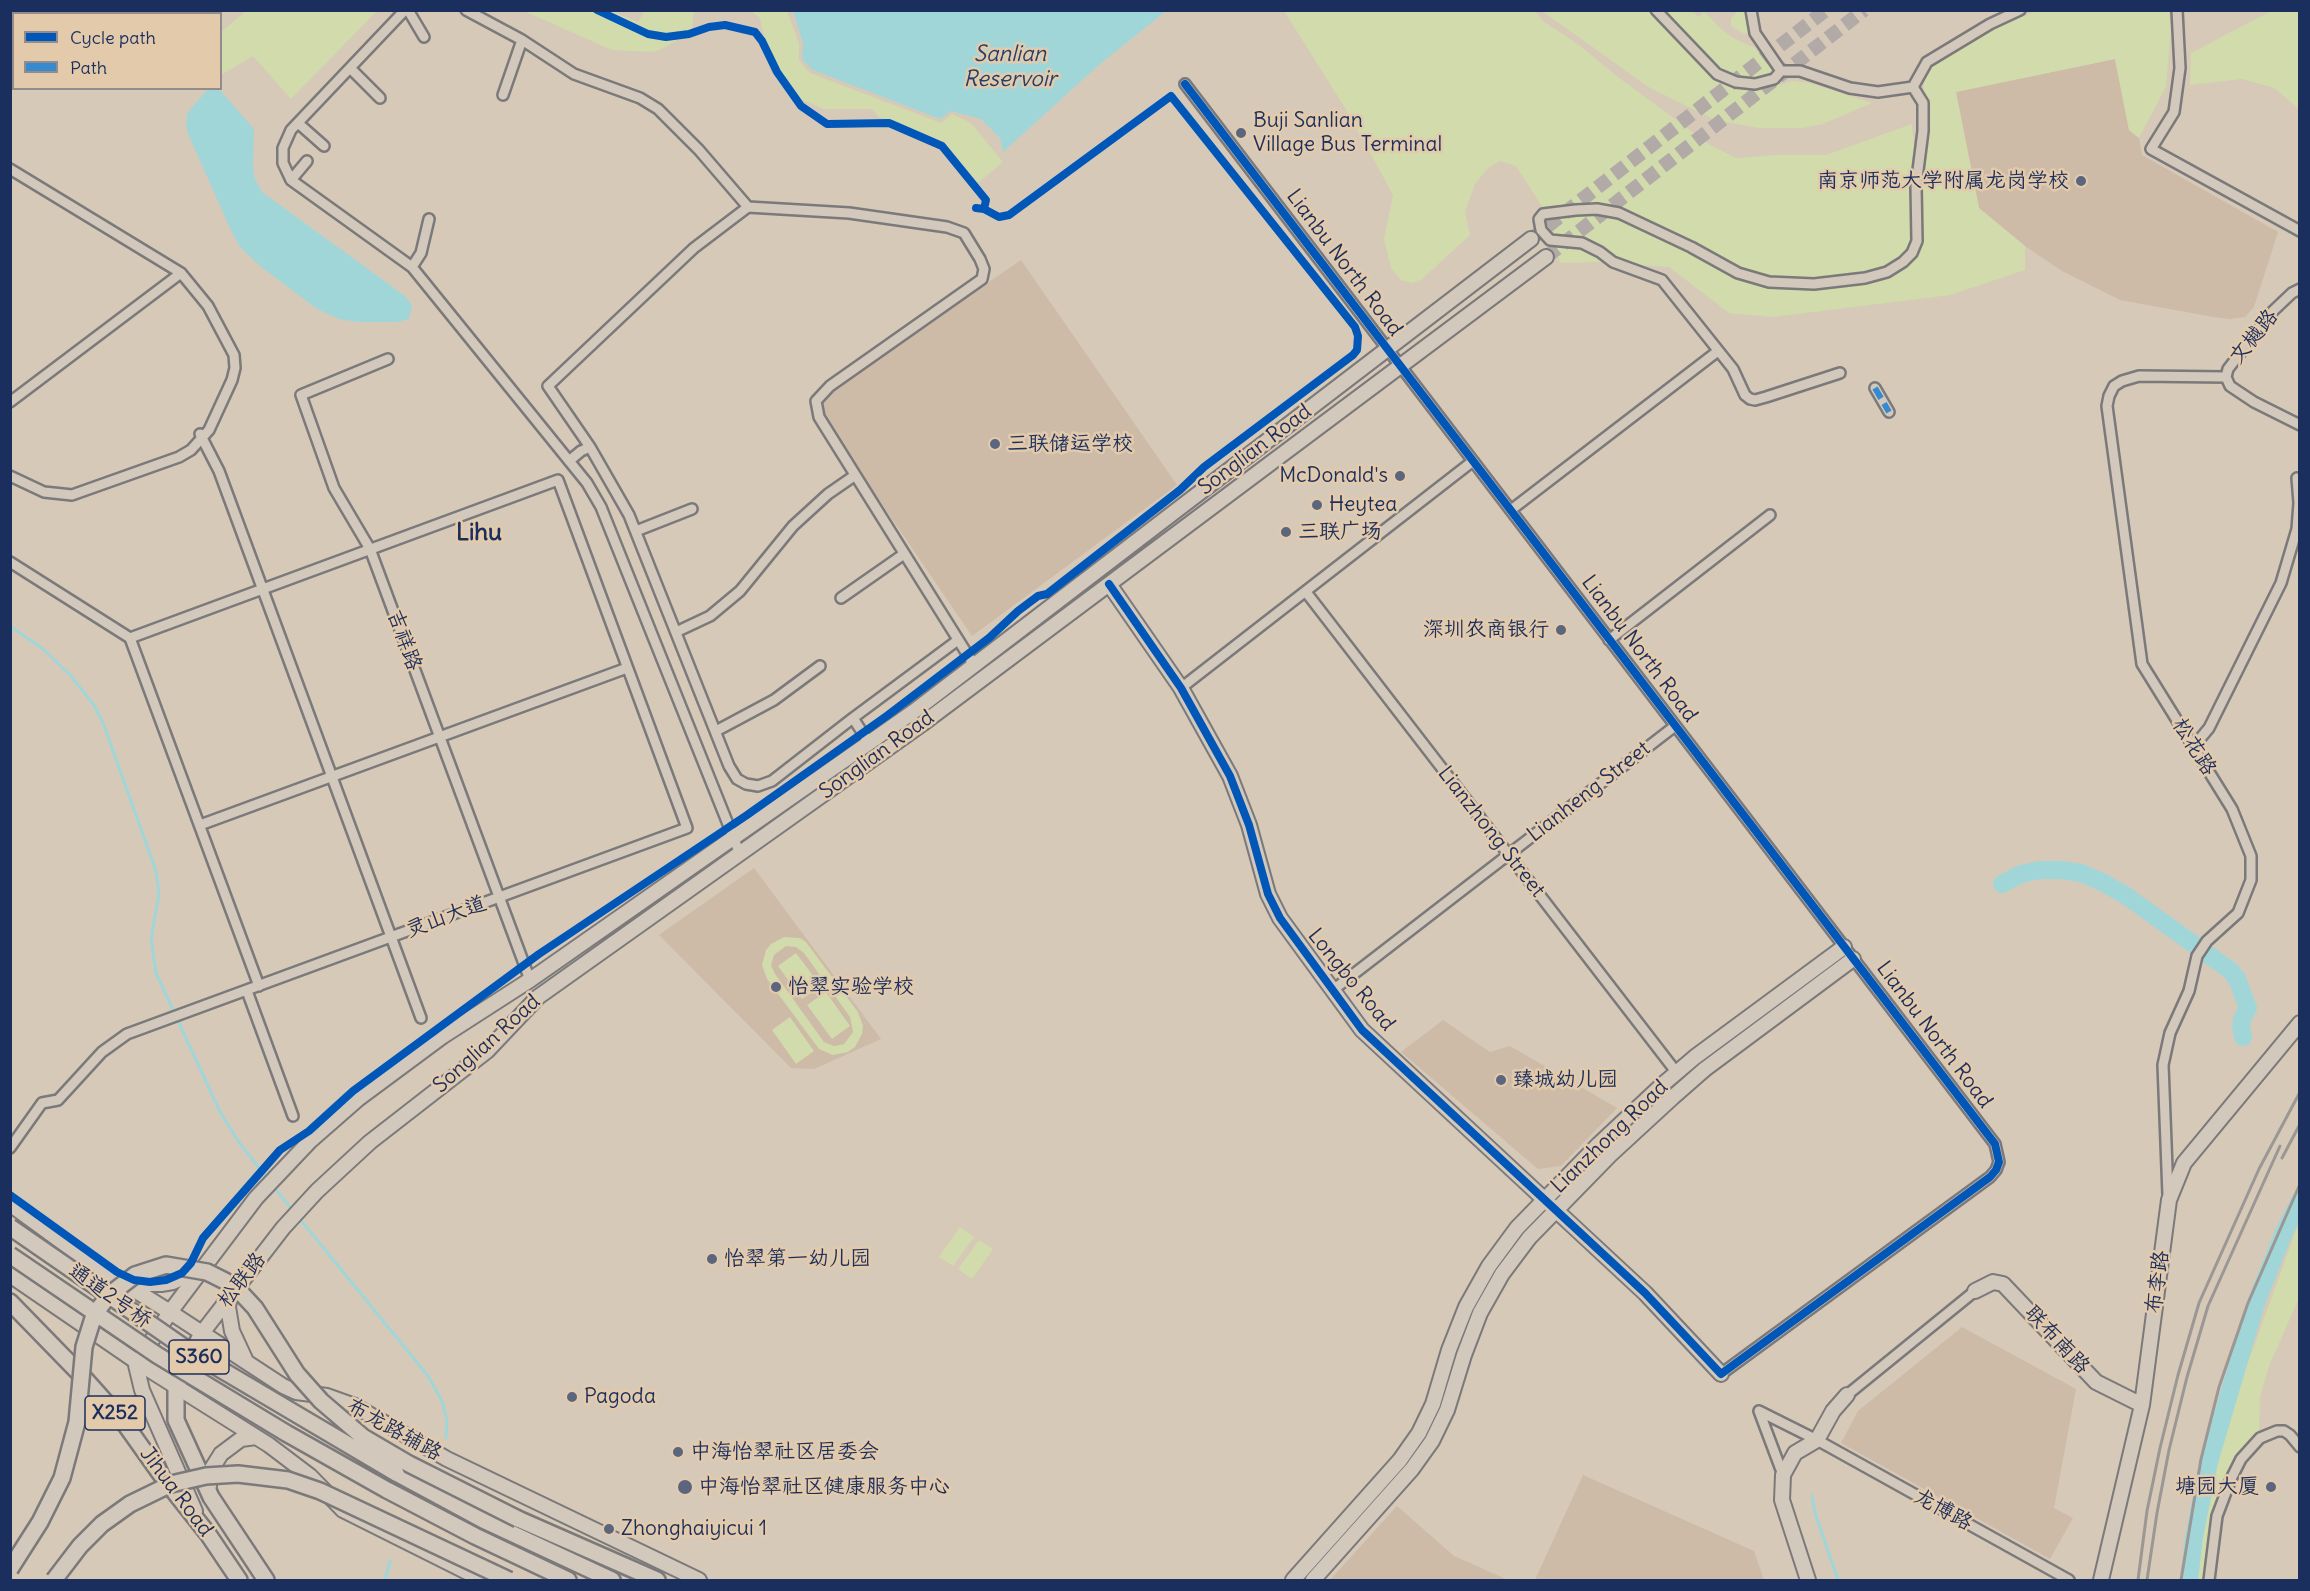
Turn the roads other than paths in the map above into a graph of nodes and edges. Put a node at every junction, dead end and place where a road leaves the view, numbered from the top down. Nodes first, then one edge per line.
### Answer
1 (406, 10) edge
2 (466, 10) edge
3 (1656, 10) edge
4 (1751, 10) edge
5 (2020, 10) edge
6 (2176, 10) edge
7 (424, 37) dead end
8 (522, 40) junction
9 (350, 68) junction
10 (1781, 70) junction
11 (1185, 84) dead end
12 (1913, 87) junction
13 (502, 95) dead end
14 (380, 98) dead end
15 (298, 123) junction
16 (324, 146) dead end
17 (307, 161) dead end
18 (10, 169) edge
19 (291, 180) junction
20 (748, 207) junction
21 (429, 219) dead end
22 (2300, 231) edge
23 (1531, 239) tunnel mouth
24 (1546, 257) tunnel mouth
25 (412, 267) junction
26 (181, 273) junction
27 (2300, 289) edge
28 (1387, 349) junction
29 (1718, 351) junction
30 (388, 359) dead end
31 (1400, 366) junction
32 (1839, 373) dead end
33 (2226, 377) junction
34 (1875, 388) dead end
35 (10, 402) edge
36 (1890, 412) dead end
37 (2300, 424) edge
38 (201, 437) junction
39 (590, 447) junction
40 (570, 461) junction
41 (1473, 461) junction
42 (10, 476) edge
43 (854, 476) junction
44 (2297, 478) dead end
45 (692, 509) dead end
46 (1511, 510) junction
47 (1770, 515) dead end
48 (636, 531) junction
49 (370, 549) junction
50 (904, 554) junction
51 (10, 562) edge
52 (1109, 584) junction
53 (262, 589) junction
54 (1306, 592) junction
55 (841, 598) dead end
56 (676, 632) junction
57 (130, 638) junction
58 (958, 640) junction
59 (1609, 640) junction
60 (974, 665) junction
61 (820, 666) dead end
62 (627, 668) junction
63 (1181, 688) junction
64 (853, 718) junction
65 (1675, 726) junction
66 (716, 731) junction
67 (440, 737) junction
68 (869, 743) junction
69 (2194, 746) junction
70 (330, 777) junction
71 (200, 825) junction
72 (733, 838) junction
73 (740, 854) junction
74 (1508, 855) junction
75 (499, 898) junction
76 (390, 938) junction
77 (1844, 947) junction
78 (1853, 959) junction
79 (530, 980) junction
80 (260, 986) junction
81 (1333, 990) junction
82 (247, 991) junction
83 (421, 1018) dead end
84 (2300, 1023) edge
85 (1677, 1073) junction
86 (293, 1116) dead end
87 (10, 1148) edge
88 (1545, 1199) junction
89 (2169, 1200) junction
90 (10, 1204) edge
91 (1556, 1210) junction
92 (10, 1227) edge
93 (283, 1228) joint
94 (10, 1254) edge
95 (206, 1263) junction
96 (10, 1275) edge
97 (112, 1276) junction
98 (1976, 1291) joint
99 (230, 1296) junction
100 (10, 1302) edge
101 (170, 1312) junction
102 (202, 1333) junction
103 (137, 1362) junction
104 (248, 1363) junction
105 (1721, 1374) joint
106 (176, 1387) junction
107 (1847, 1395) joint
108 (2142, 1405) junction
109 (256, 1437) junction
110 (1817, 1440) junction
111 (2300, 1447) edge
112 (1783, 1474) junction
113 (211, 1497) junction
114 (208, 1533) junction
115 (10, 1569) edge
116 (54, 1581) edge
117 (239, 1581) edge
118 (266, 1581) edge
119 (483, 1581) edge
120 (509, 1581) edge
121 (568, 1581) edge
122 (612, 1581) edge
123 (657, 1581) edge
124 (699, 1581) edge
125 (1293, 1581) edge
126 (1313, 1581) edge
127 (1808, 1581) edge
128 (2069, 1581) edge
129 (2101, 1581) edge
130 (2209, 1581) edge

1 - 7 street
1 - 9 street
2 - 8 street
3 - 10 street
4 - 10 street
5 - 12 street
6 - 22 street
8 - 13 street
8 - 20 street
9 - 14 street
9 - 15 street
10 - 12 street
11 - 28 street, Lianbu North Road
12 - 29 street
15 - 16 street
15 - 19 street
17 - 19 street
18 - 26 street
19 - 25 street
20 - 39 street
20 - 43 street
21 - 25 street
23 - 28 street, Songlian Road
24 - 31 street, Songlian Road
25 - 40 street
26 - 35 street
26 - 38 street
27 - 33 street, 文樾路
28 - 31 street, Lianbu North Road
28 - 60 street, Songlian Road
29 - 32 street
29 - 46 street
30 - 49 street, 吉祥路
31 - 41 street, Lianbu North Road
31 - 52 street, Songlian Road
33 - 37 street, 文樾路
33 - 69 street, 松花路
34 - 36 street
38 - 42 street
38 - 53 street
39 - 40 street
39 - 48 street
40 - 72 street
41 - 46 street, Lianbu North Road
41 - 54 street
43 - 50 street
43 - 56 street
44 - 69 street
45 - 48 street
46 - 59 street, Lianbu North Road
47 - 59 street
48 - 56 street
49 - 53 street
49 - 62 street
49 - 67 street, 吉祥路
50 - 55 street
50 - 58 street
51 - 57 street
52 - 63 street, Longbo Road
52 - 73 street, Songlian Road
53 - 57 street
53 - 70 street
54 - 63 street
54 - 74 street, Lianzhong Street
56 - 66 street
57 - 71 street
58 - 60 street
58 - 64 street
59 - 65 street, Lianbu North Road
60 - 68 street, Songlian Road
61 - 66 street
62 - 67 street
62 - 75 street, 灵山大道
63 - 81 street, Longbo Road
64 - 66 street
64 - 68 street
65 - 74 street, Lianheng Street
65 - 77 street, Lianbu North Road
67 - 70 street
67 - 75 street, 吉祥路
68 - 72 street, Songlian Road
69 - 89 street, 松花路
70 - 71 street
70 - 76 street
71 - 80 street
72 - 73 street
72 - 79 street, Songlian Road
73 - 93 street, Songlian Road
74 - 81 street, Lianheng Street
74 - 85 street, Lianzhong Street
75 - 76 street, 灵山大道
75 - 79 street, 吉祥路
76 - 80 street, 灵山大道
76 - 83 street
77 - 78 street, Lianbu North Road
77 - 85 street, Lianzhong Road
78 - 91 street, Lianzhong Road
78 - 105 street, Lianbu North Road
79 - 95 street, Songlian Road
80 - 82 street, 灵山大道
81 - 88 street, Longbo Road
82 - 86 street
82 - 87 street, 灵山大道
84 - 89 street, 布李路
85 - 88 street, Lianzhong Road
88 - 91 street, Longbo Road
88 - 125 street, Lianzhong Road
89 - 108 street, 布李路
90 - 97 street, 布龙路辅路
91 - 105 street, Longbo Road
91 - 126 street, Lianzhong Road
92 - 122 main road, 通道2号桥 / S360, bridge
93 - 99 street, 松联路
94 - 121 main road, 通道2号桥 / S360, bridge
95 - 97 street
95 - 101 street, Songlian Road
96 - 103 street
97 - 101 street, 布龙路辅路
98 - 107 street
98 - 108 street, 联布南路
99 - 102 street, 松联路
99 - 104 street
100 - 114 main road, Jihua Road / X252
101 - 102 street, 布龙路辅路
101 - 103 street
102 - 104 street, 布龙路辅路
102 - 106 main road, Jihua Road / X252
103 - 106 street
103 - 114 street
104 - 124 street, 布龙路辅路
106 - 109 street
106 - 113 main road, Jihua Road / X252
107 - 110 street
108 - 129 street, 布李路
109 - 113 street
109 - 119 street
110 - 112 street
110 - 112 street
110 - 128 street, 龙博路
111 - 130 street
112 - 127 street
113 - 118 main road, Jihua Road / X252
114 - 117 main road, Jihua Road / X252
115 - 123 main road, bridge
116 - 120 main road, bridge

